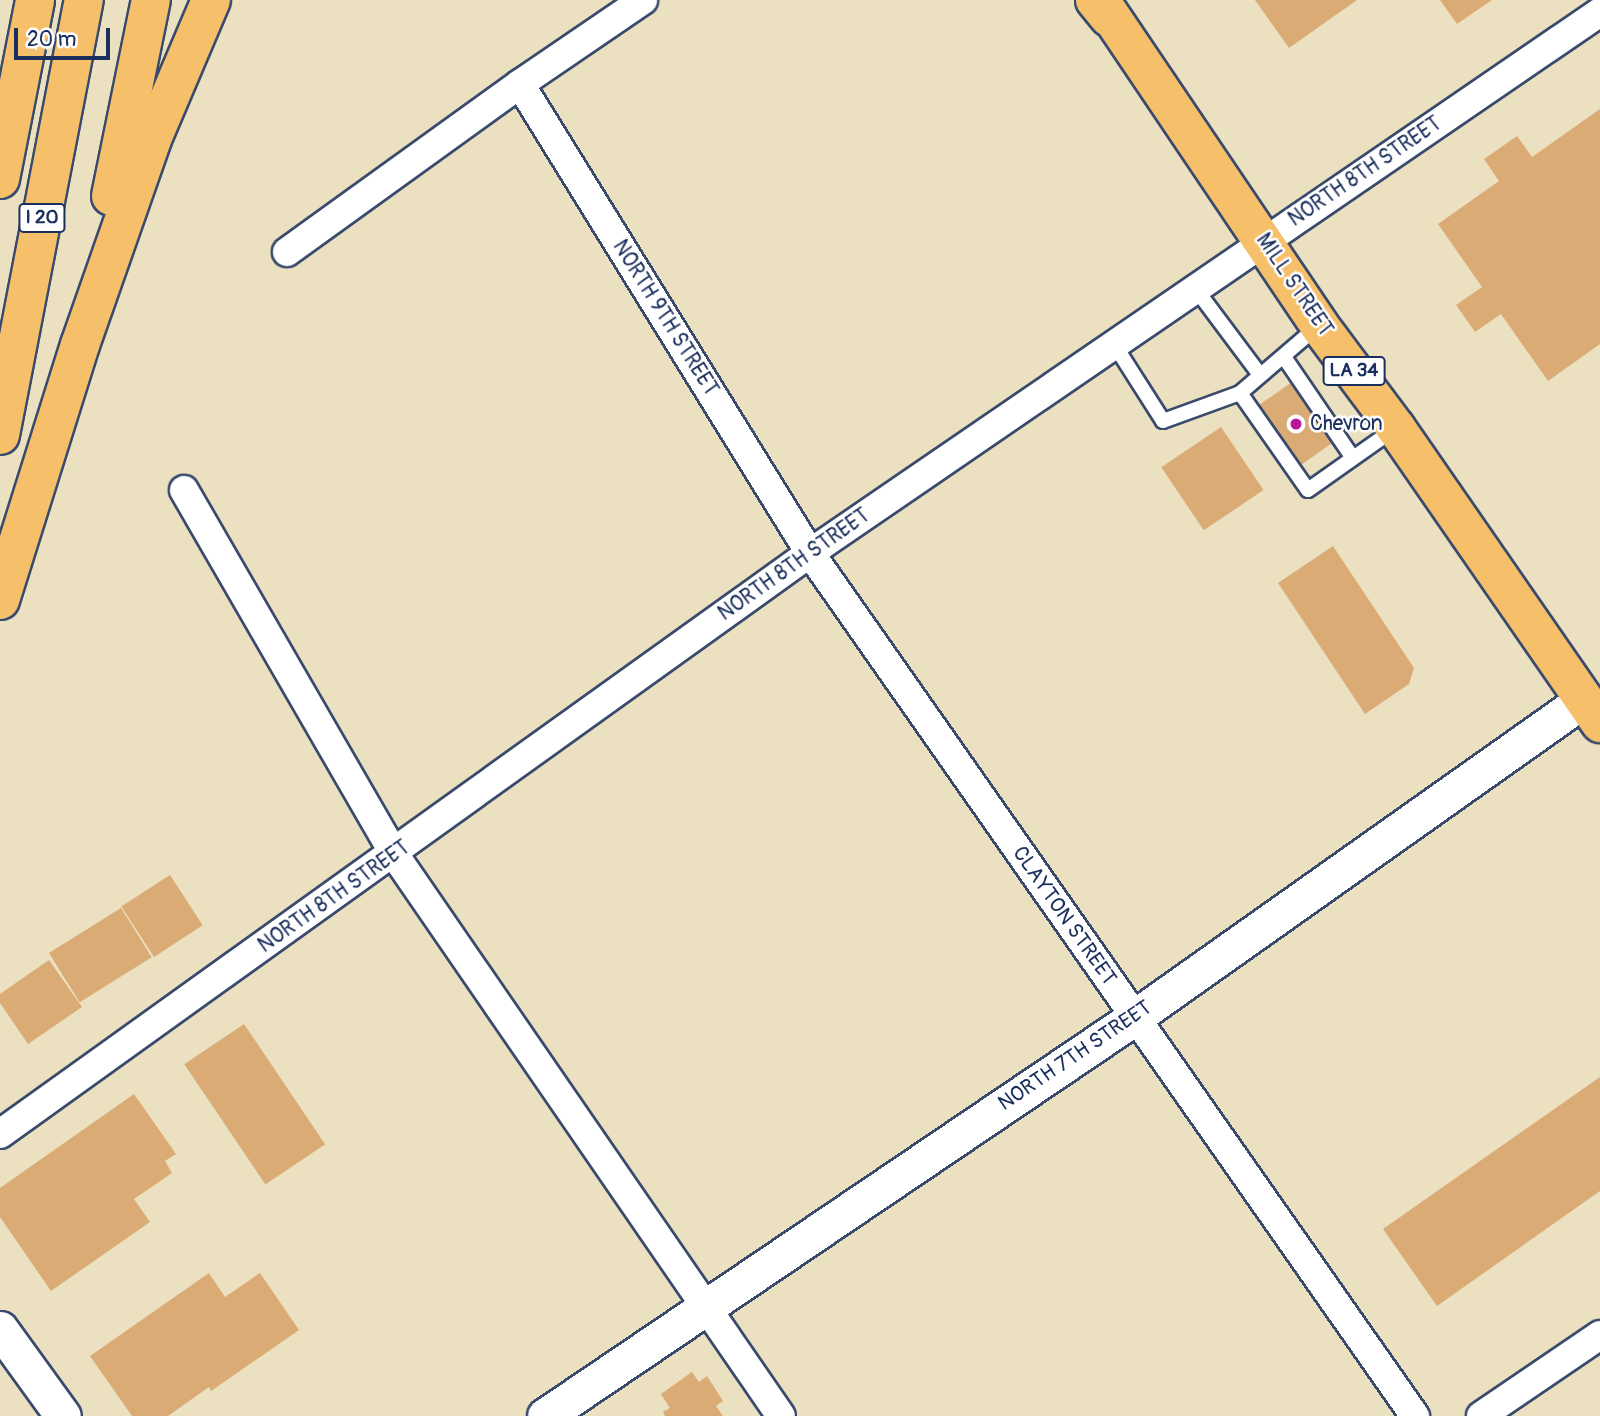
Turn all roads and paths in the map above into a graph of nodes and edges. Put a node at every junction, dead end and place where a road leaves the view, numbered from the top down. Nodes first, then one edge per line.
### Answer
1 (35, 0) edge
2 (84, 0) edge
3 (151, 0) edge
4 (211, 0) edge
5 (643, 0) edge
6 (1101, 6) edge
7 (1600, 12) edge
8 (520, 83) junction
9 (0, 179) edge
10 (1265, 241) junction
11 (288, 252) dead end
12 (1195, 289) junction
13 (1320, 325) junction
14 (1114, 344) junction
15 (80, 345) junction
16 (1284, 357) junction
17 (1260, 375) junction
18 (1240, 393) junction
19 (1396, 428) junction
20 (0, 435) edge
21 (1353, 458) junction
22 (184, 490) dead end
23 (810, 553) junction
24 (0, 600) edge
25 (1594, 704) edge
26 (394, 854) junction
27 (1135, 1017) junction
28 (0, 1135) edge
29 (705, 1305) junction
30 (0, 1329) edge
31 (1598, 1341) edge
32 (63, 1416) edge
33 (545, 1416) edge
34 (781, 1416) edge
35 (1415, 1416) edge
36 (1481, 1416) edge

1 - 9 main road, I 20
2 - 20 main road, I 20
3 - 15 main road
4 - 15 main road
5 - 8 street
6 - 10 main road, MILL STREET / LA 34
7 - 10 street, NORTH 8TH STREET
8 - 11 street
8 - 23 street, NORTH 9TH STREET
10 - 12 street, NORTH 8TH STREET
10 - 13 main road, MILL STREET / LA 34
12 - 14 street, NORTH 8TH STREET
12 - 17 lane
13 - 16 lane
13 - 19 main road, MILL STREET / LA 34
14 - 18 lane
14 - 23 street, NORTH 8TH STREET
15 - 24 main road
16 - 17 lane
16 - 21 lane
17 - 18 lane
18 - 21 lane
19 - 21 lane
19 - 25 main road, MILL STREET / LA 34
22 - 26 street
23 - 26 street, NORTH 8TH STREET
23 - 27 street, CLAYTON STREET
25 - 27 street, NORTH 7TH STREET
26 - 28 street, NORTH 8TH STREET
26 - 29 street
27 - 29 street, NORTH 7TH STREET
27 - 35 street, CLAYTON STREET
29 - 33 street, NORTH 7TH STREET
29 - 34 street
30 - 32 street
31 - 36 street

